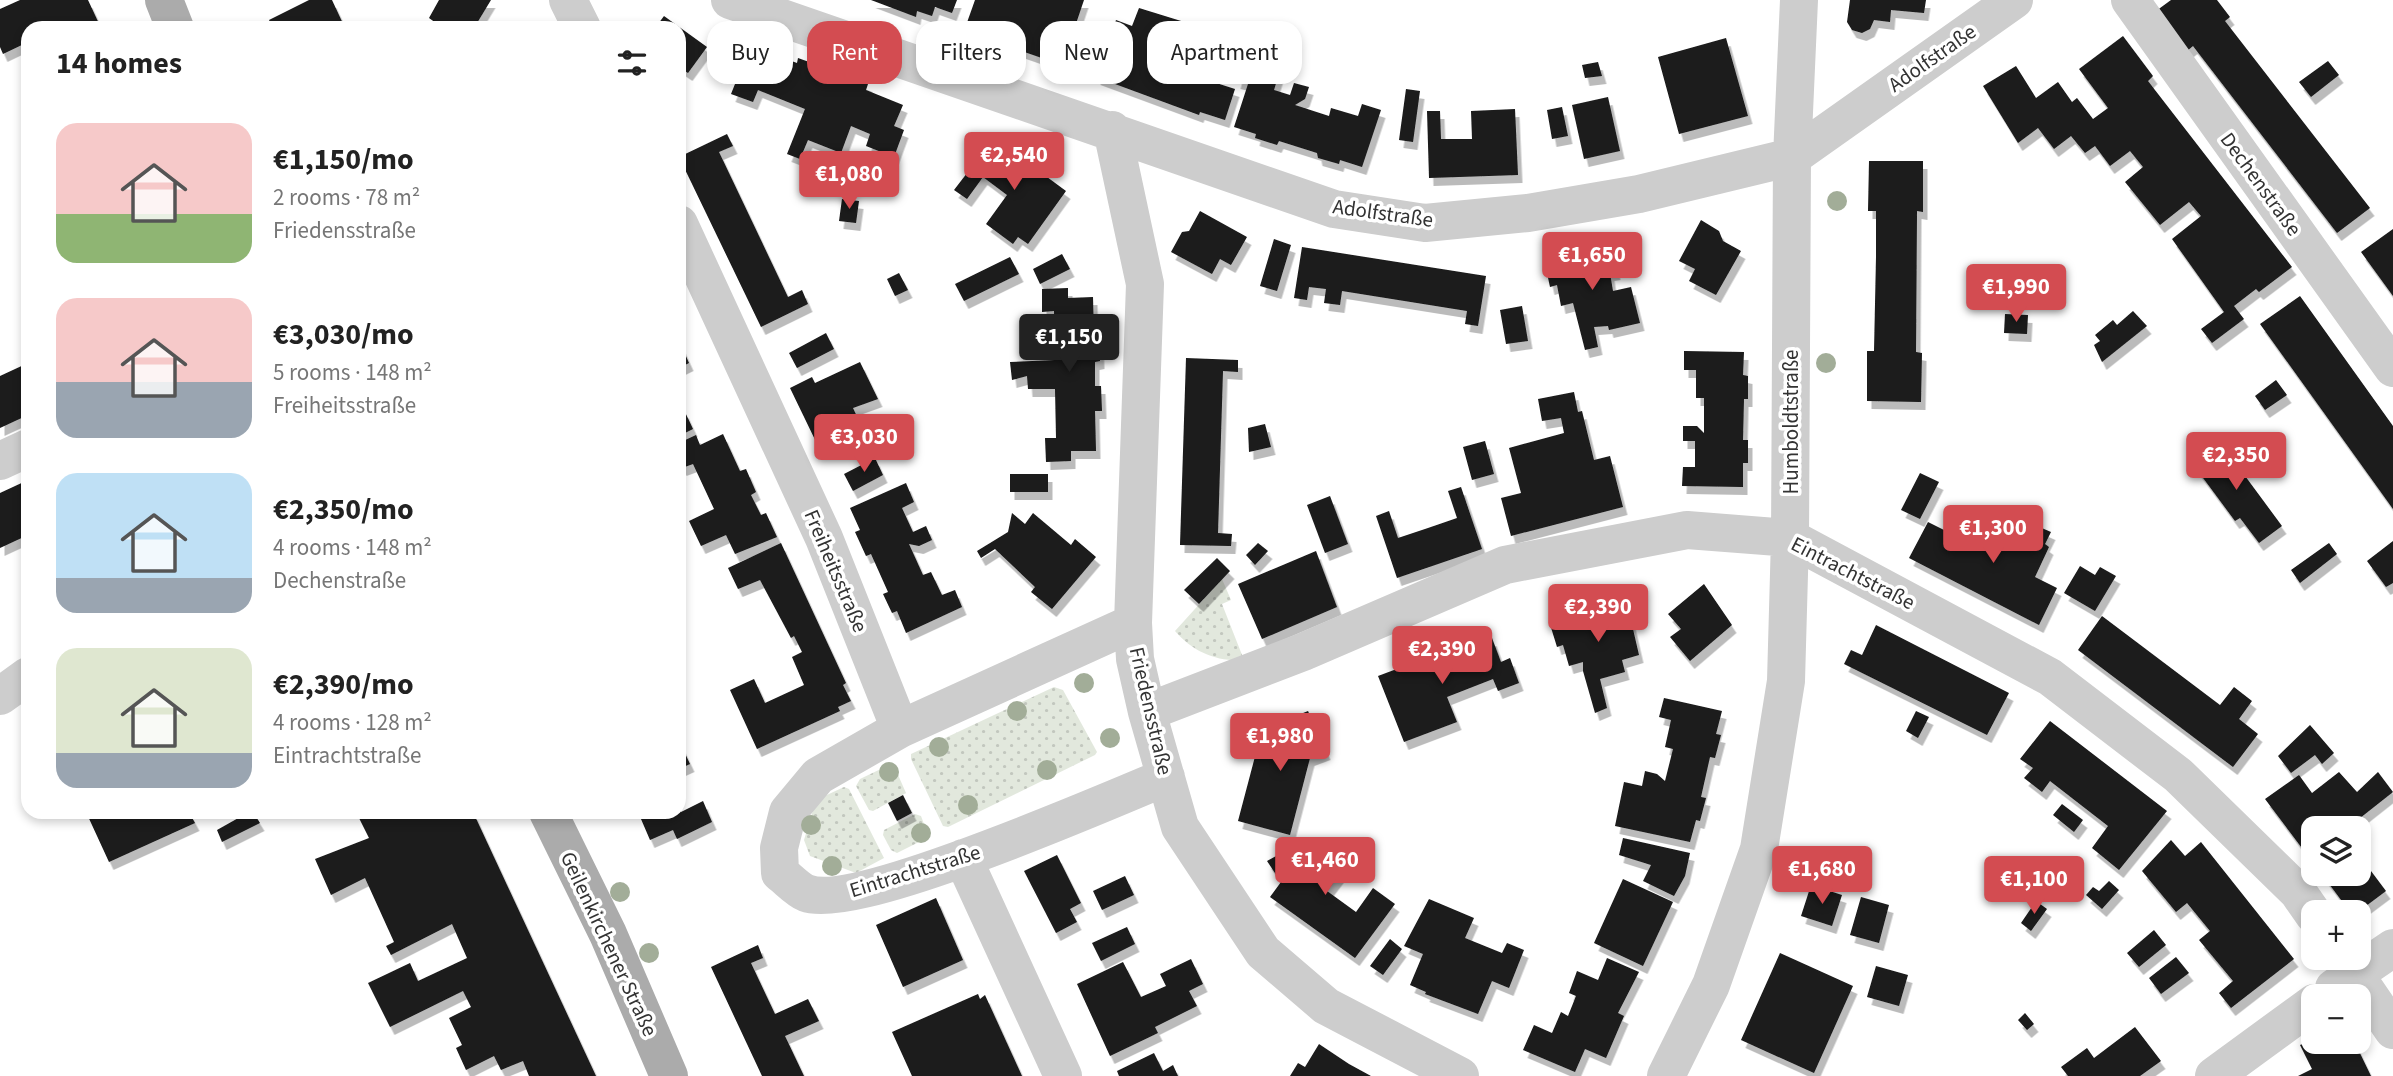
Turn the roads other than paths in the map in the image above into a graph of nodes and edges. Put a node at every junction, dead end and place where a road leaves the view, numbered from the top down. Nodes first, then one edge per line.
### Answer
1 (164, 0) edge
2 (568, 0) edge
3 (730, 0) edge
4 (1799, 0) edge
5 (2014, 0) edge
6 (2130, 0) edge
7 (172, 21) edge
8 (578, 21) edge
9 (1112, 130) junction
10 (1792, 157) junction
11 (686, 238) edge
12 (2393, 368) edge
13 (21, 451) edge
14 (0, 461) edge
15 (1790, 538) junction
16 (1133, 623) junction
17 (21, 681) edge
18 (0, 696) edge
19 (1147, 712) junction
20 (900, 729) junction
21 (1166, 777) junction
22 (551, 819) edge
23 (963, 858) junction
24 (2304, 900) edge
25 (2393, 948) edge
26 (2371, 956) edge
27 (2344, 970) edge
28 (2351, 970) edge
29 (2333, 984) edge
30 (2301, 1012) edge
31 (2393, 1030) edge
32 (669, 1076) edge
33 (1063, 1076) edge
34 (1460, 1076) edge
35 (1666, 1076) edge
36 (2214, 1076) edge

1 - 7 main road
2 - 8 street
3 - 9 street, Adolfstraße
4 - 10 street, Humboldtstraße
5 - 10 street, Adolfstraße
6 - 12 street, Dechenstraße
9 - 10 street, Adolfstraße
9 - 16 street, Friedensstraße
10 - 15 street, Humboldtstraße
11 - 20 street, Freiheitsstraße
13 - 14 street
15 - 19 street, Eintrachtstraße
15 - 24 street, Eintrachtstraße
15 - 35 street, Humboldtstraße
16 - 19 street, Friedensstraße
16 - 20 street, Eintrachtstraße
17 - 18 street
19 - 21 street, Friedensstraße
20 - 23 street, Eintrachtstraße
21 - 23 street, Eintrachtstraße
21 - 34 street, Friedensstraße
22 - 32 main road, Geilenkirchener Straße
23 - 33 street
25 - 26 street
27 - 29 street
28 - 31 street
30 - 36 street

